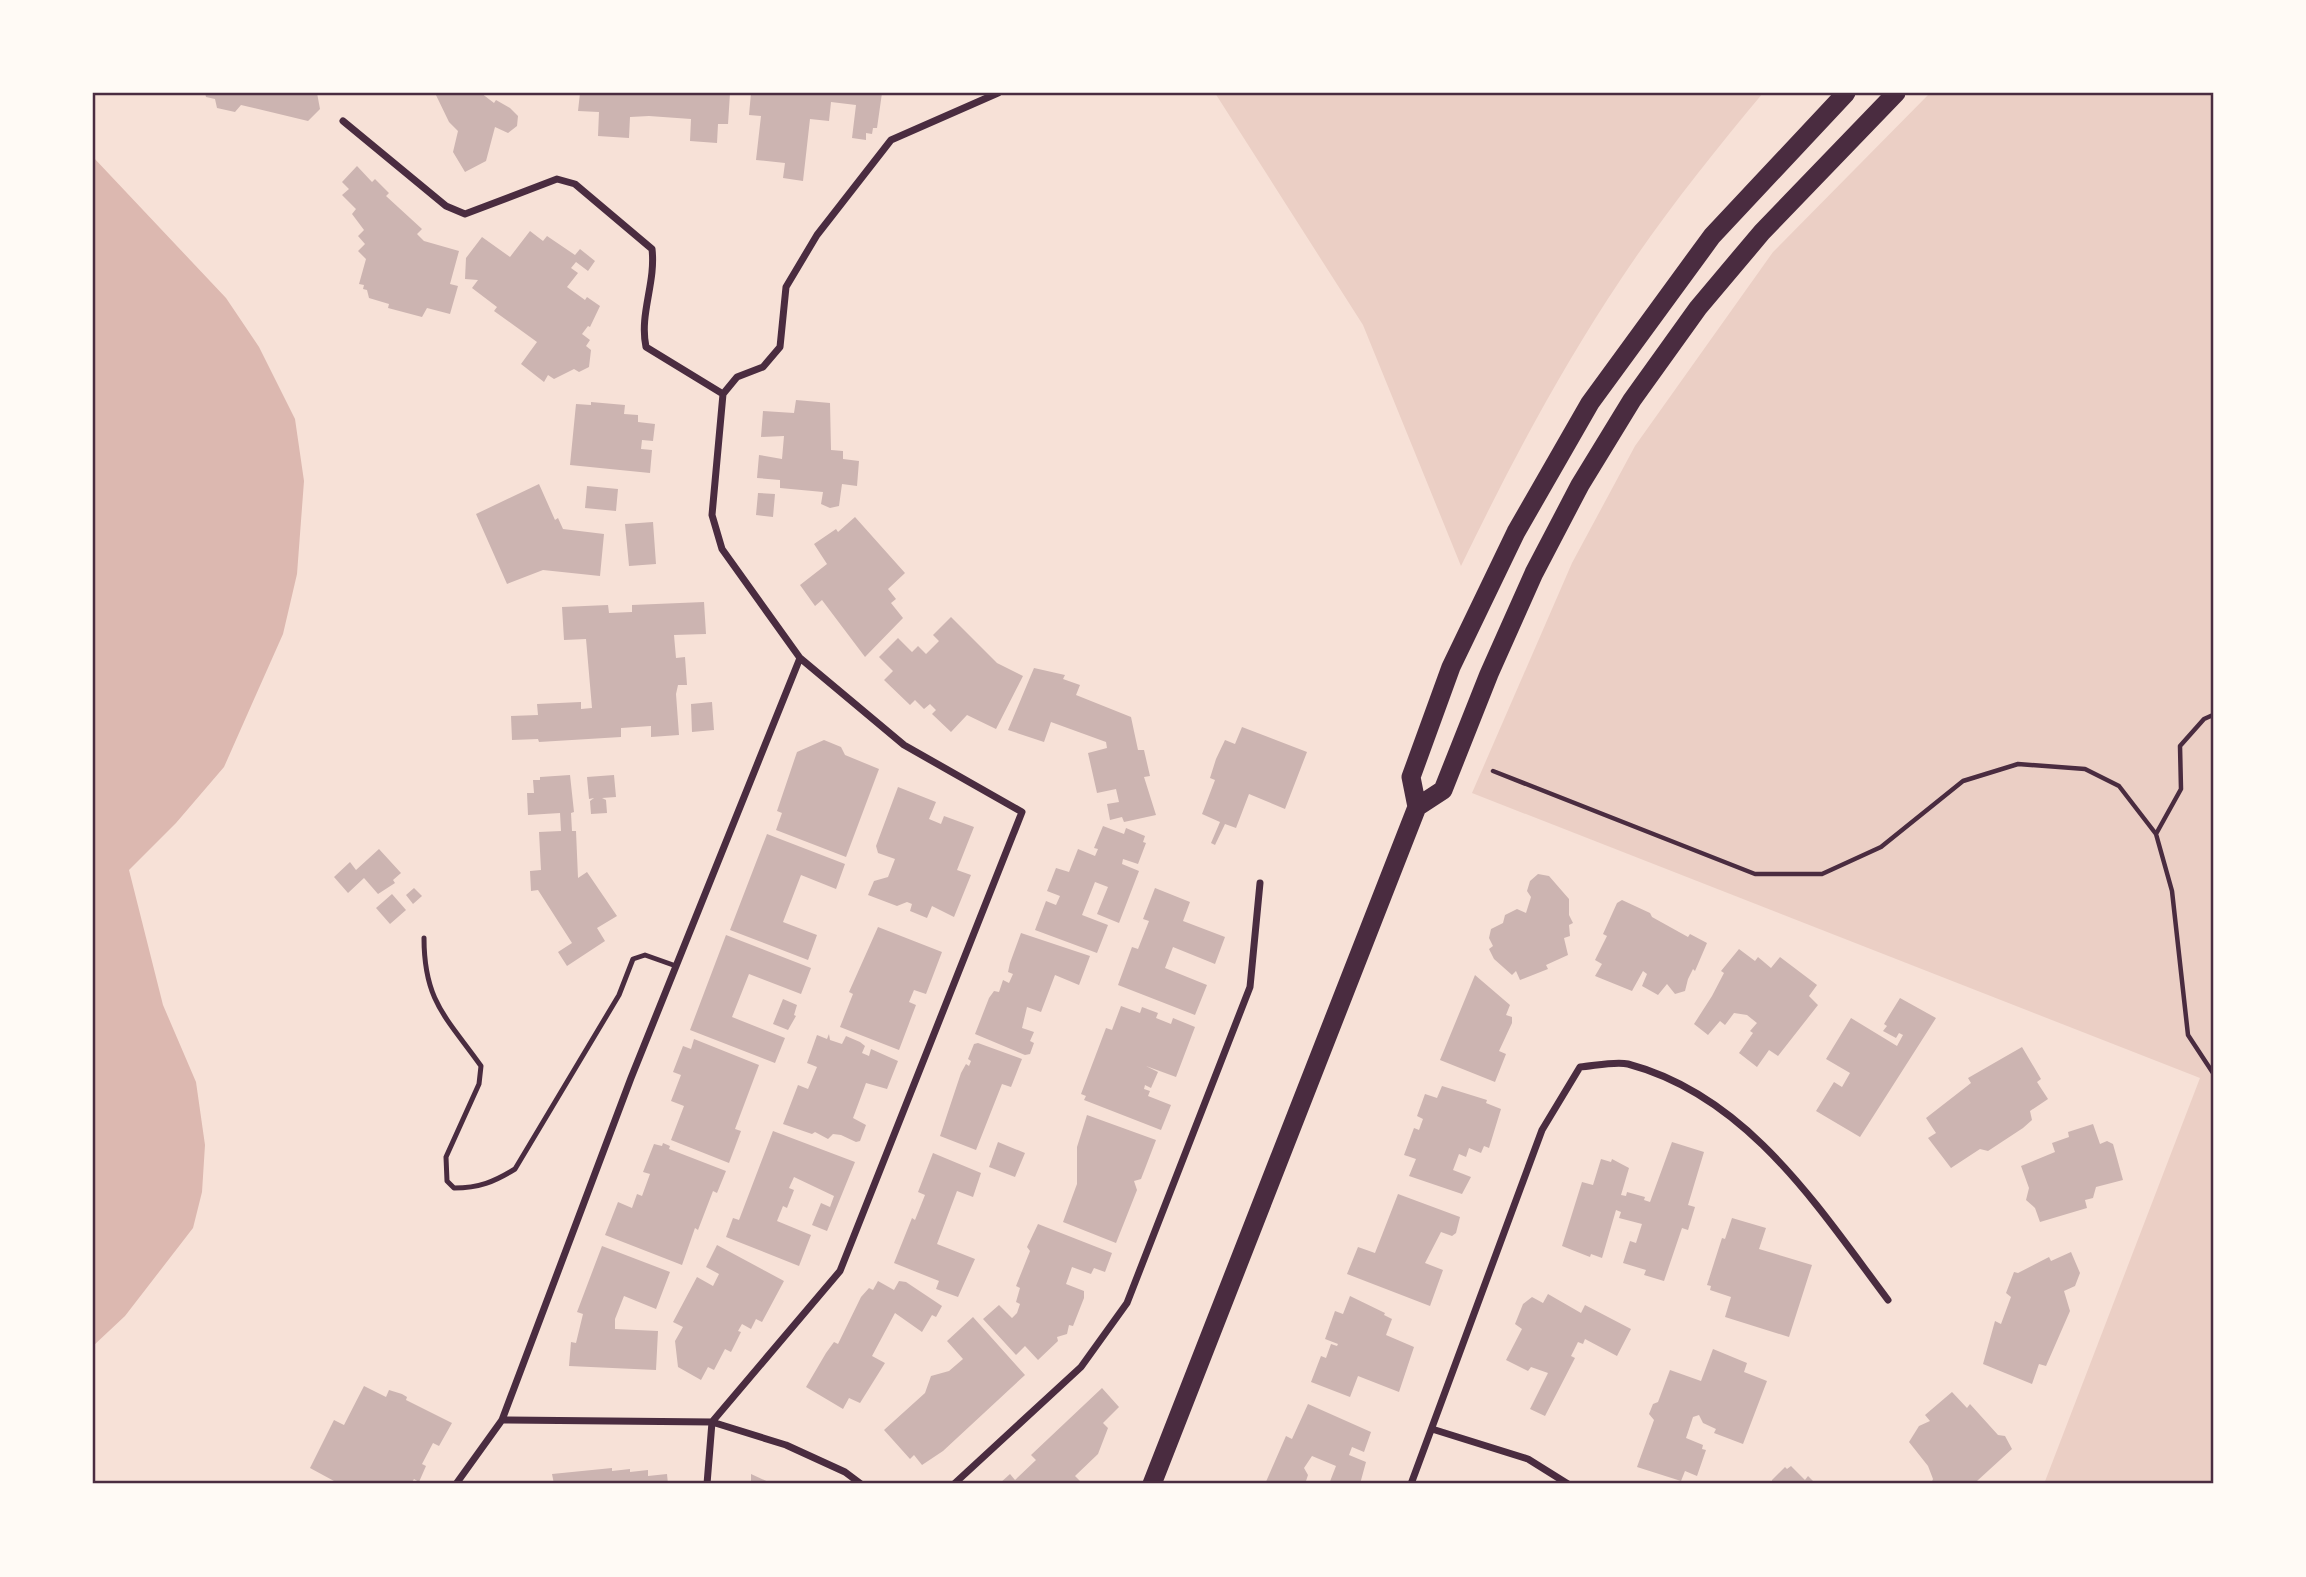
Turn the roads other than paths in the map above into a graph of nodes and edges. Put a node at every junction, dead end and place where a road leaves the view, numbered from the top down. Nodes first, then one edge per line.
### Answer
1 (998, 93) edge
2 (1846, 93) edge
3 (1896, 93) edge
4 (343, 121) dead end
5 (723, 394) junction
6 (800, 658) junction
7 (1417, 807) junction
8 (1260, 883) dead end
9 (424, 937) dead end
10 (676, 966) junction
11 (1888, 1300) dead end
12 (502, 1420) junction
13 (712, 1422) junction
14 (1432, 1429) junction
15 (456, 1484) edge
16 (707, 1484) edge
17 (861, 1484) edge
18 (954, 1484) edge
19 (1152, 1484) edge
20 (1411, 1484) edge
21 (1568, 1484) edge

1 - 5 street
2 - 7 highway
3 - 7 highway
4 - 5 street
5 - 6 street
6 - 10 street
6 - 13 street
7 - 19 highway
8 - 18 street
9 - 10 lane
10 - 12 street
11 - 14 street
12 - 13 street
12 - 15 street
13 - 16 street
13 - 17 street
14 - 20 street
14 - 21 street

